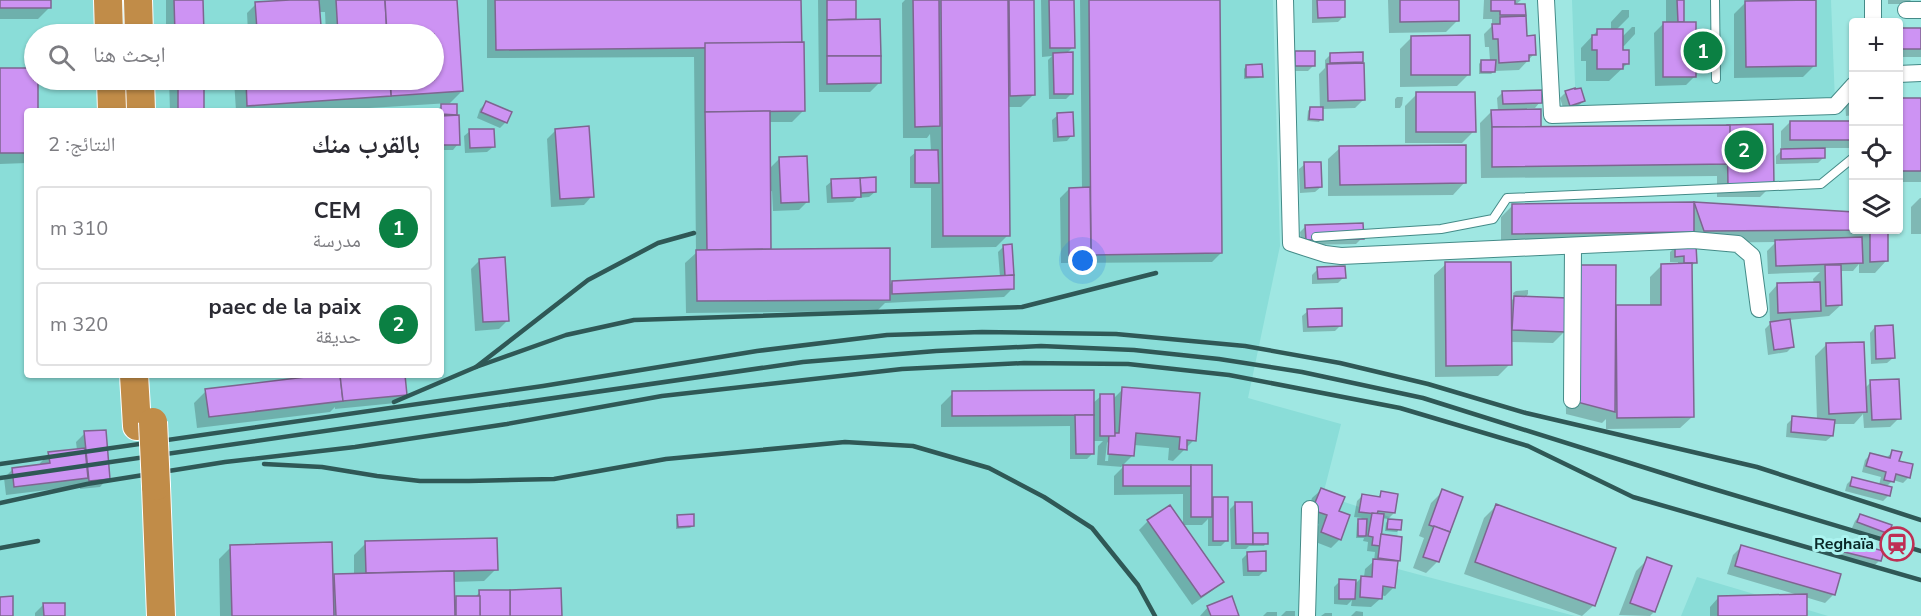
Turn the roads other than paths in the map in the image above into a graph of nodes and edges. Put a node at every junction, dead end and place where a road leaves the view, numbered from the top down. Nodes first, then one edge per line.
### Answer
1 (108, 0) edge
2 (121, 0) edge
3 (138, 0) edge
4 (150, 0) edge
5 (1285, 0) edge
6 (1546, 0) edge
7 (1715, 0) edge
8 (1873, 0) edge
9 (1874, 18) edge
10 (109, 24) edge
11 (122, 24) edge
12 (139, 24) edge
13 (151, 24) edge
14 (1921, 73) edge
15 (1903, 74) edge
16 (1716, 79) dead end
17 (1849, 91) edge
18 (1849, 161) edge
19 (1316, 237) dead end
20 (1573, 247) junction
21 (1759, 309) dead end
22 (135, 378) edge
23 (151, 378) edge
24 (1572, 400) dead end
25 (145, 424) junction
26 (147, 487) junction
27 (1310, 508) dead end
28 (144, 616) edge
29 (160, 616) edge
30 (1307, 616) edge

1 - 10 highway
2 - 11 highway
3 - 12 highway
4 - 13 highway
5 - 20 street
6 - 17 street
7 - 16 lane
8 - 9 street
14 - 15 street
18 - 19 lane
20 - 21 street
20 - 24 street
22 - 25 highway
23 - 25 highway
25 - 26 highway, bridge
26 - 28 highway
26 - 29 highway
27 - 30 street

